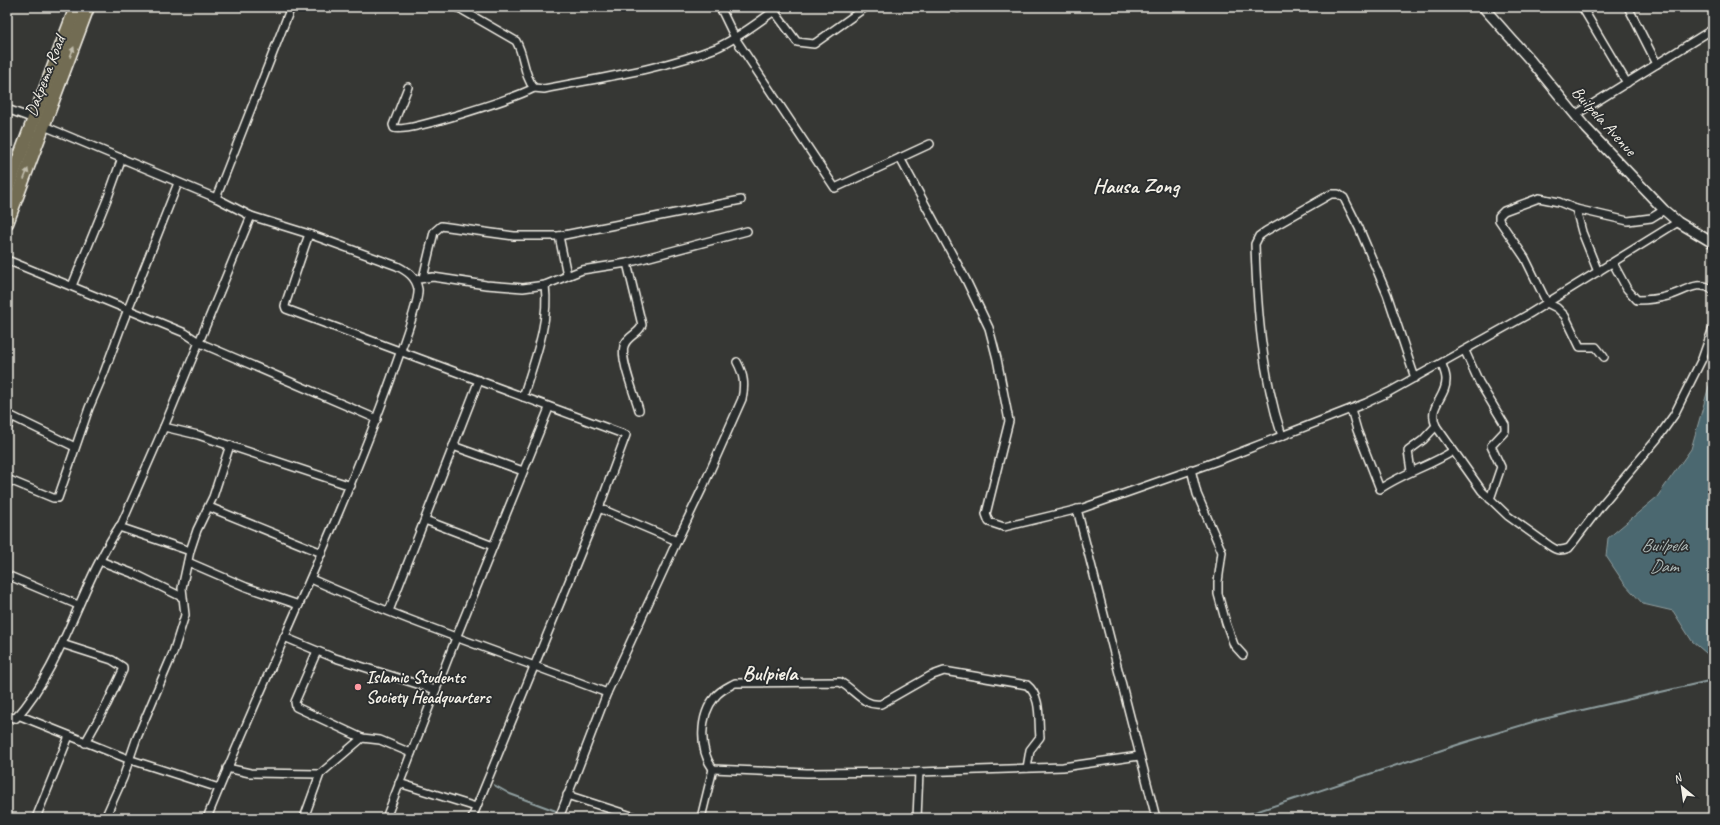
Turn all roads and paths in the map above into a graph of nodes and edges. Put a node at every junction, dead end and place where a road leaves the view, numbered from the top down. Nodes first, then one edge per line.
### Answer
1 (88, 7) edge
2 (291, 7) edge
3 (457, 7) edge
4 (720, 7) edge
5 (866, 7) edge
6 (1483, 7) edge
7 (1582, 7) edge
8 (1628, 7) edge
9 (74, 8) edge
10 (777, 9) edge
11 (1713, 29) edge
12 (735, 38) junction
13 (1657, 64) junction
14 (1627, 83) junction
15 (408, 87) dead end
16 (534, 88) junction
17 (7, 109) edge
18 (1574, 115) junction
19 (34, 119) junction
20 (44, 126) junction
21 (930, 144) dead end
22 (122, 158) junction
23 (900, 158) junction
24 (178, 183) junction
25 (7, 190) edge
26 (216, 198) junction
27 (742, 200) dead end
28 (1576, 209) junction
29 (1664, 210) junction
30 (252, 216) junction
31 (1678, 222) junction
32 (7, 223) edge
33 (747, 231) dead end
34 (309, 234) junction
35 (559, 236) junction
36 (1713, 243) edge
37 (7, 260) edge
38 (627, 263) junction
39 (1613, 263) junction
40 (1598, 272) junction
41 (567, 275) junction
42 (424, 278) junction
43 (415, 280) junction
44 (545, 285) junction
45 (72, 286) junction
46 (1713, 290) edge
47 (1547, 303) junction
48 (128, 309) junction
49 (1713, 328) edge
50 (200, 343) junction
51 (401, 351) junction
52 (1465, 351) junction
53 (1604, 357) dead end
54 (737, 362) dead end
55 (1442, 364) junction
56 (1415, 378) junction
57 (479, 380) junction
58 (523, 397) junction
59 (549, 408) junction
60 (1351, 409) junction
61 (639, 410) dead end
62 (9, 415) edge
63 (376, 419) junction
64 (1436, 426) junction
65 (164, 427) junction
66 (7, 429) edge
67 (1282, 436) junction
68 (230, 445) junction
69 (453, 446) junction
70 (75, 447) junction
71 (1453, 451) junction
72 (1191, 469) junction
73 (524, 471) junction
74 (1411, 471) junction
75 (7, 479) edge
76 (351, 486) junction
77 (1490, 499) junction
78 (209, 507) junction
79 (599, 508) junction
80 (1077, 509) junction
81 (425, 520) junction
82 (119, 527) junction
83 (677, 541) junction
84 (493, 546) junction
85 (190, 552) junction
86 (322, 553) junction
87 (100, 561) junction
88 (188, 562) junction
89 (7, 575) edge
90 (311, 579) junction
91 (182, 597) junction
92 (78, 605) junction
93 (299, 605) junction
94 (389, 611) junction
95 (284, 637) junction
96 (456, 638) junction
97 (62, 644) junction
98 (317, 651) junction
99 (1243, 655) dead end
100 (534, 665) junction
101 (436, 690) junction
102 (607, 693) junction
103 (7, 715) edge
104 (16, 718) junction
105 (68, 736) junction
106 (362, 738) junction
107 (85, 743) junction
108 (411, 753) junction
109 (1139, 756) junction
110 (128, 760) junction
111 (227, 768) junction
112 (1027, 768) junction
113 (713, 769) junction
114 (919, 772) junction
115 (320, 774) junction
116 (399, 783) junction
117 (219, 788) junction
118 (567, 795) junction
119 (476, 807) junction
120 (36, 818) edge
121 (105, 818) edge
122 (207, 818) edge
123 (304, 818) edge
124 (386, 818) edge
125 (472, 818) edge
126 (559, 818) edge
127 (638, 818) edge
128 (701, 818) edge
129 (917, 818) edge
130 (1156, 818) edge

20 -> 1 highway, Dakpema Road
2 - 26 street
3 - 16 street
4 - 12 street
5 - 10 street
6 - 18 street, Builpela Avenue
7 - 14 street
8 - 13 street
9 - 19 highway, Dakpema Road
10 - 12 street
11 - 13 street
12 - 16 street
12 - 23 street
13 - 14 street
14 - 18 street
15 - 16 street
17 - 19 street
18 - 29 street, Builpela Avenue
19 - 25 highway, Dakpema Road
20 - 22 street
32 -> 20 highway, Dakpema Road
21 - 23 street
22 - 24 street
22 - 45 street
23 - 80 street
24 - 26 street
24 - 48 street
26 - 30 street
27 - 35 street
28 - 29 street
28 - 40 street
28 - 47 street
29 - 31 street, Builpela Avenue
30 - 34 street
30 - 50 street
31 - 36 street, Builpela Avenue
31 - 39 street
33 - 38 street
34 - 43 street
34 - 51 street
35 - 41 street
35 - 42 street
37 - 45 street
38 - 41 street
38 - 61 street
39 - 40 street
39 - 46 street
40 - 47 street
41 - 44 street
42 - 43 street
42 - 44 street
43 - 51 street
44 - 58 street
45 - 48 street
47 - 52 street
47 - 53 street
48 - 50 street
48 - 70 street
49 - 77 street
50 - 63 street
50 - 65 street
51 - 57 street
51 - 63 street
52 - 55 street
52 - 77 street
54 - 83 street
55 - 56 street
55 - 64 street
56 - 60 street
56 - 67 street
57 - 58 street
57 - 69 street
58 - 59 street
59 - 73 street
59 - 79 street
60 - 67 street
60 - 74 street
62 - 66 street
62 - 70 street
63 - 76 street
64 - 71 street
64 - 74 street
65 - 68 street
65 - 82 street
67 - 72 street
68 - 76 street
68 - 78 street
69 - 73 street
69 - 81 street
70 - 75 street
71 - 74 street
71 - 77 street
72 - 80 street
72 - 99 street
73 - 84 street
76 - 86 street
78 - 85 street
78 - 86 street
79 - 83 street
79 - 100 street
80 - 109 street
81 - 84 street
81 - 94 street
82 - 85 street
82 - 87 street
83 - 102 street
84 - 96 street
85 - 88 street
86 - 90 street
87 - 91 street
87 - 92 street
88 - 91 street
88 - 93 street
89 - 92 street
90 - 93 street
90 - 94 street
91 - 110 street
92 - 97 street
93 - 95 street
94 - 96 street
95 - 98 street
95 - 111 street
96 - 100 street
96 - 101 street
97 - 104 street
97 - 107 street
98 - 101 street
98 - 106 street
100 - 102 street
100 - 119 street
101 - 108 street
102 - 118 street
103 - 104 street
104 - 105 street
105 - 107 street
105 - 120 street
106 - 108 street
106 - 115 street
107 - 110 street
108 - 116 street
109 - 112 street
109 - 130 street
110 - 117 street
110 - 121 street
111 - 115 street
111 - 117 street
112 - 113 street
112 - 114 street
113 - 114 street
113 - 128 street
114 - 129 street
115 - 123 street
116 - 119 street
116 - 124 street
117 - 122 street
118 - 126 street
118 - 127 street
119 - 125 street

